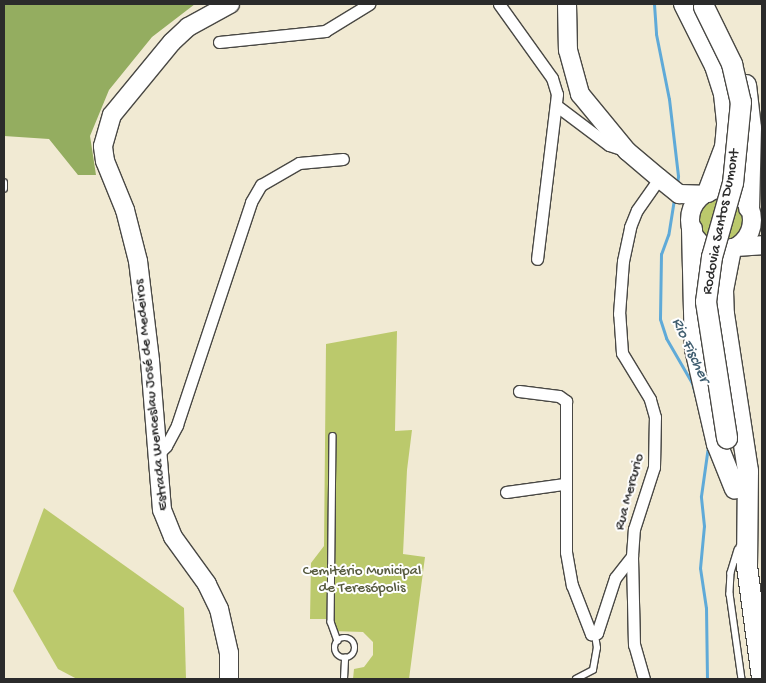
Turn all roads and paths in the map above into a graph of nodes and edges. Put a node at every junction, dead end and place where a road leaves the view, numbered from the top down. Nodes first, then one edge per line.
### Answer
1 (230, 4) edge
2 (369, 4) edge
3 (498, 4) edge
4 (567, 4) edge
5 (684, 4) edge
6 (706, 5) edge
7 (219, 42) dead end
8 (557, 106) junction
9 (627, 151) junction
10 (343, 159) dead end
11 (4, 183) edge
12 (671, 187) junction
13 (4, 189) edge
14 (706, 194) junction
15 (754, 221) edge
16 (691, 224) junction
17 (762, 245) edge
18 (734, 248) junction
19 (537, 259) dead end
20 (519, 391) dead end
21 (333, 436) dead end
22 (156, 456) junction
23 (564, 484) junction
24 (735, 489) junction
25 (506, 492) dead end
26 (742, 536) junction
27 (632, 556) junction
28 (747, 564) junction
29 (595, 635) junction
30 (338, 642) junction
31 (345, 658) junction
32 (229, 679) edge
33 (344, 679) edge
34 (576, 679) edge
35 (644, 679) edge
36 (742, 679) edge
37 (762, 679) edge

1 - 22 main road, Estrada Wenceslau José de Medeiros
2 - 7 street
3 - 8 street
4 - 9 main road
5 - 14 highway
6 - 15 highway
6 - 24 highway, Rodovia Santos Dumont, bridge
8 - 9 street
8 - 19 street
9 - 12 main road
10 - 22 street
11 - 13 lane
12 - 14 main road
12 - 16 main road
12 - 27 street, Rua Mercurio
14 - 15 main road
14 - 16 main road
15 - 18 main road
16 - 18 main road
16 - 24 highway
17 - 18 main road
18 - 28 highway
20 - 23 street
21 - 30 lane
22 - 32 main road, Estrada Wenceslau José de Medeiros
23 - 25 street
23 - 29 street
24 - 26 highway, Rodovia Santos Dumont
26 - 28 highway, Rodovia Santos Dumont
26 - 36 lane
27 - 29 street
27 - 35 street, Rua Mercurio
28 - 37 highway, Rodovia Santos Dumont
29 - 34 lane
30 - 31 lane
30 - 31 lane
31 - 33 lane

